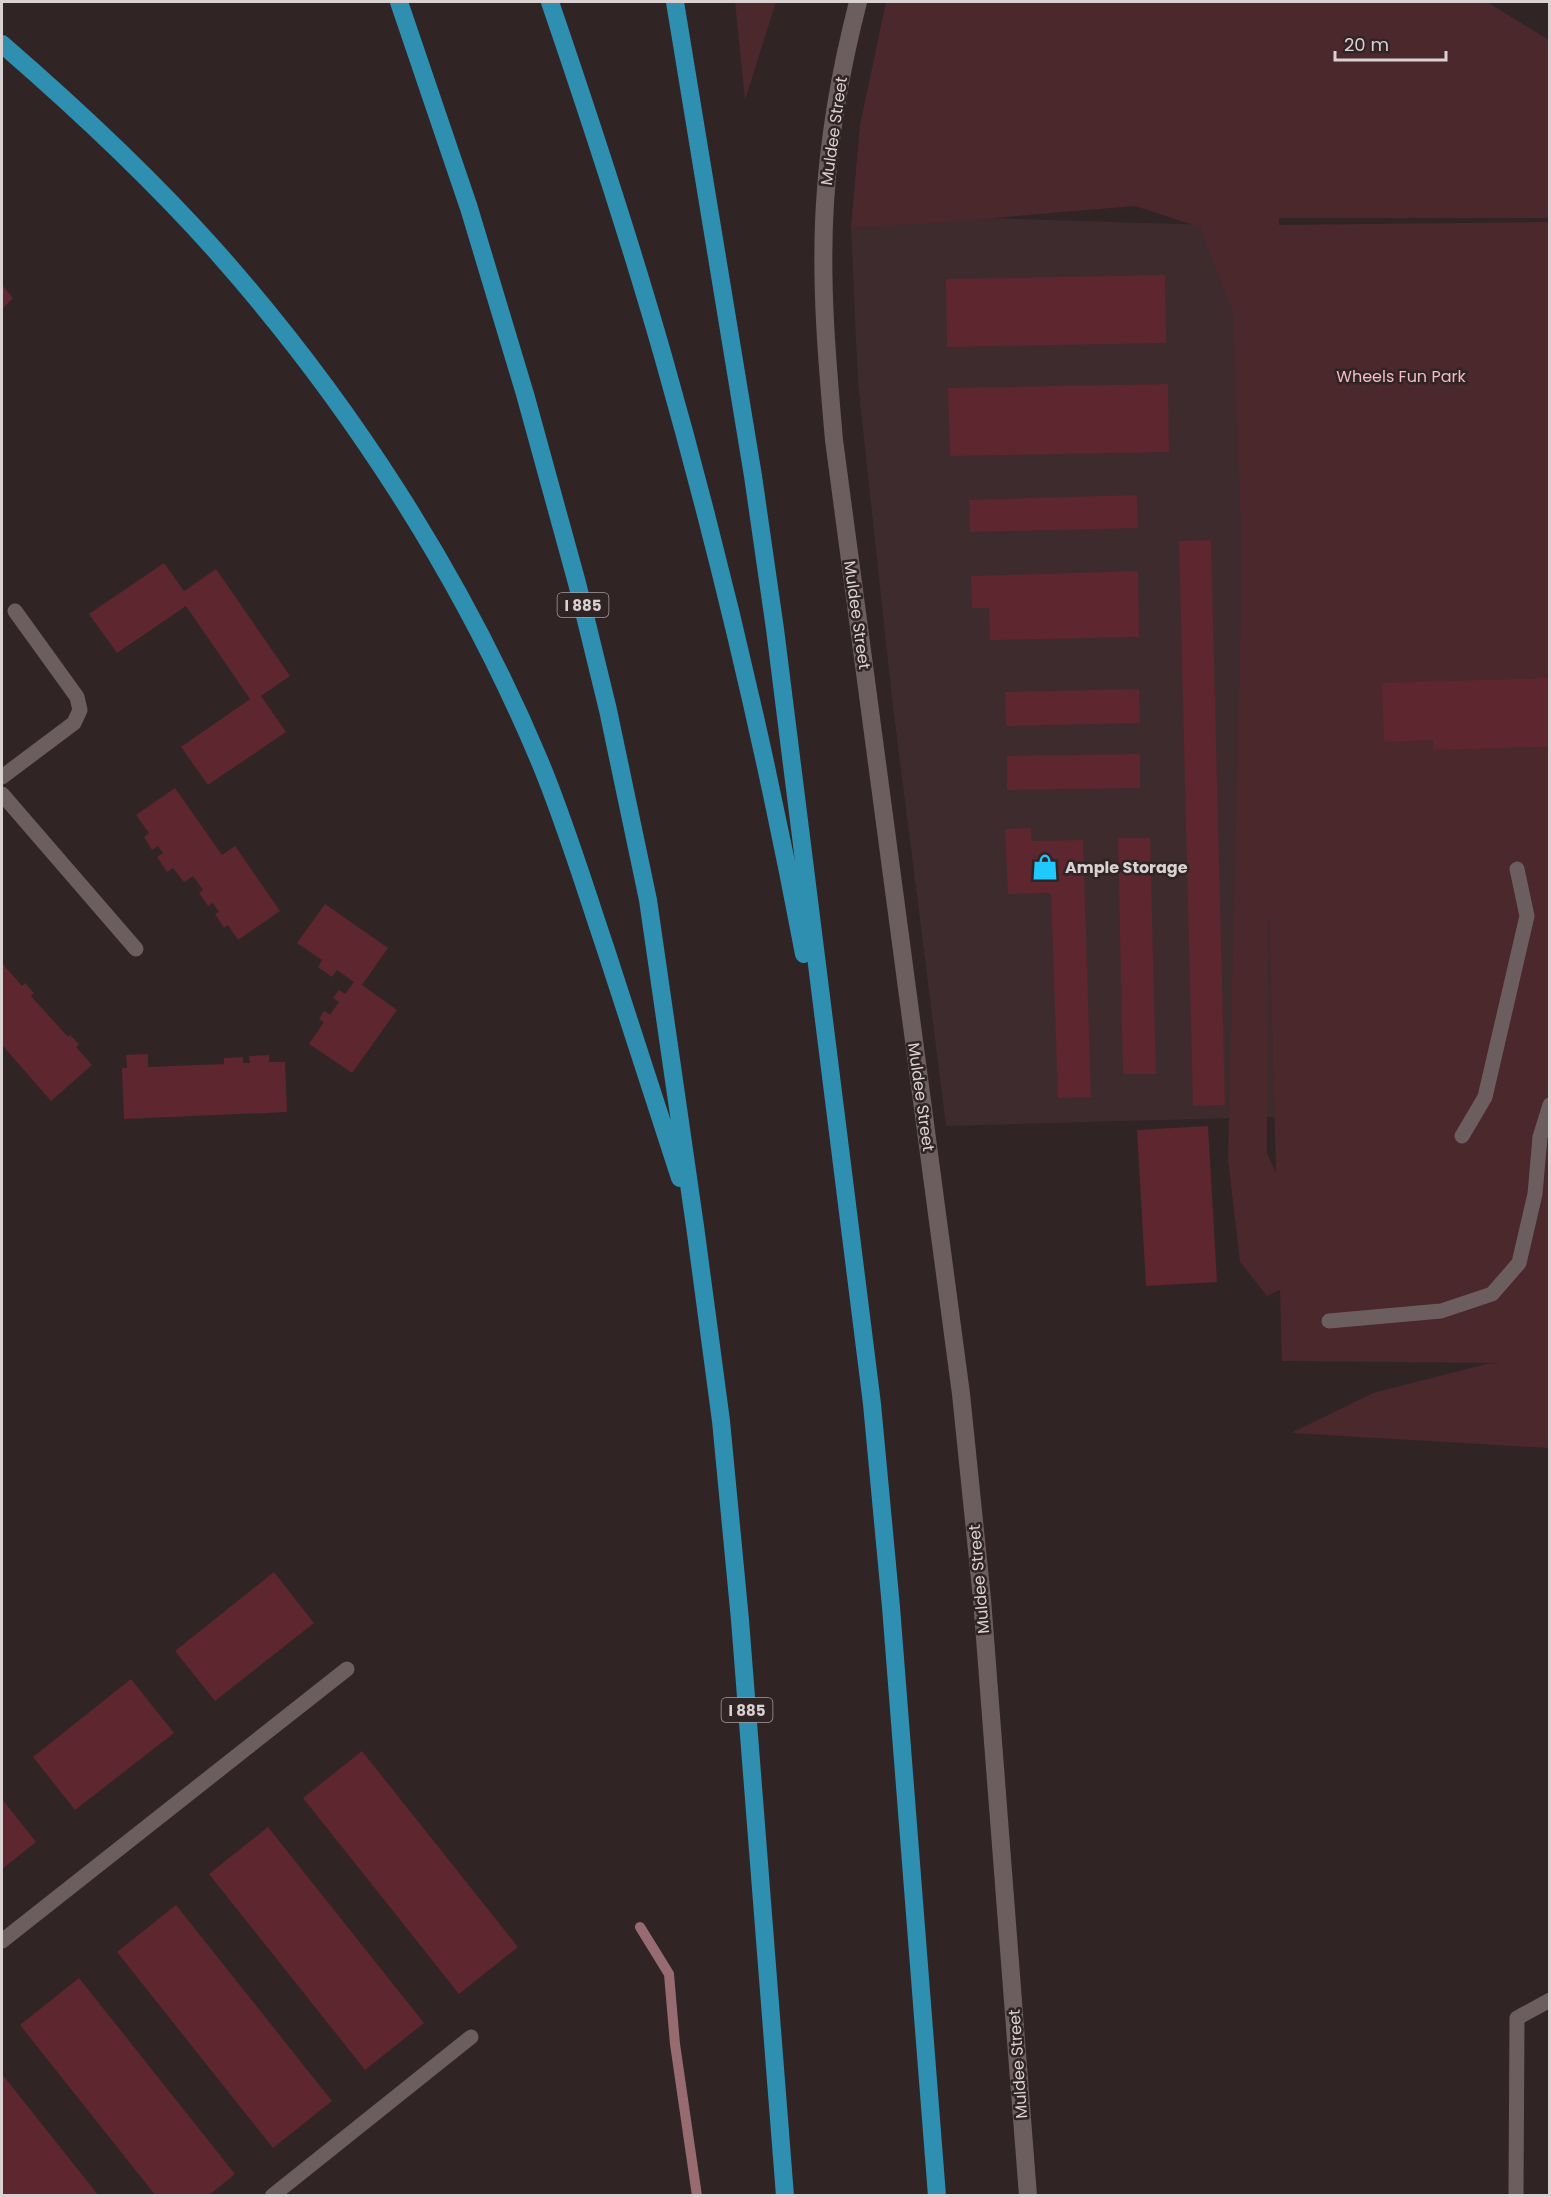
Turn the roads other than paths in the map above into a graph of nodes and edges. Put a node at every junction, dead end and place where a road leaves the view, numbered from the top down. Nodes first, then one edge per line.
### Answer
1 (399, 2) edge
2 (550, 2) edge
3 (675, 2) edge
4 (858, 2) edge
5 (2, 44) edge
6 (15, 611) dead end
7 (2, 777) edge
8 (2, 794) edge
9 (1517, 869) dead end
10 (136, 949) dead end
11 (1550, 1105) edge
12 (1462, 1136) dead end
13 (846, 1204) junction
14 (695, 1226) junction
15 (1329, 1321) dead end
16 (347, 1669) dead end
17 (2, 1941) edge
18 (1550, 2000) edge
19 (471, 2037) dead end
20 (272, 2196) edge
21 (785, 2196) edge
22 (937, 2196) edge
23 (1028, 2196) edge
24 (1516, 2196) edge

1 - 14 highway, I 885
2 - 13 highway
3 - 13 highway
4 - 23 street, Muldee Street
5 - 14 highway
6 - 7 lane
8 - 10 lane
9 - 12 lane
11 - 15 lane
13 - 22 highway
14 - 21 highway, I 885
16 - 17 lane
18 - 24 lane
19 - 20 lane

